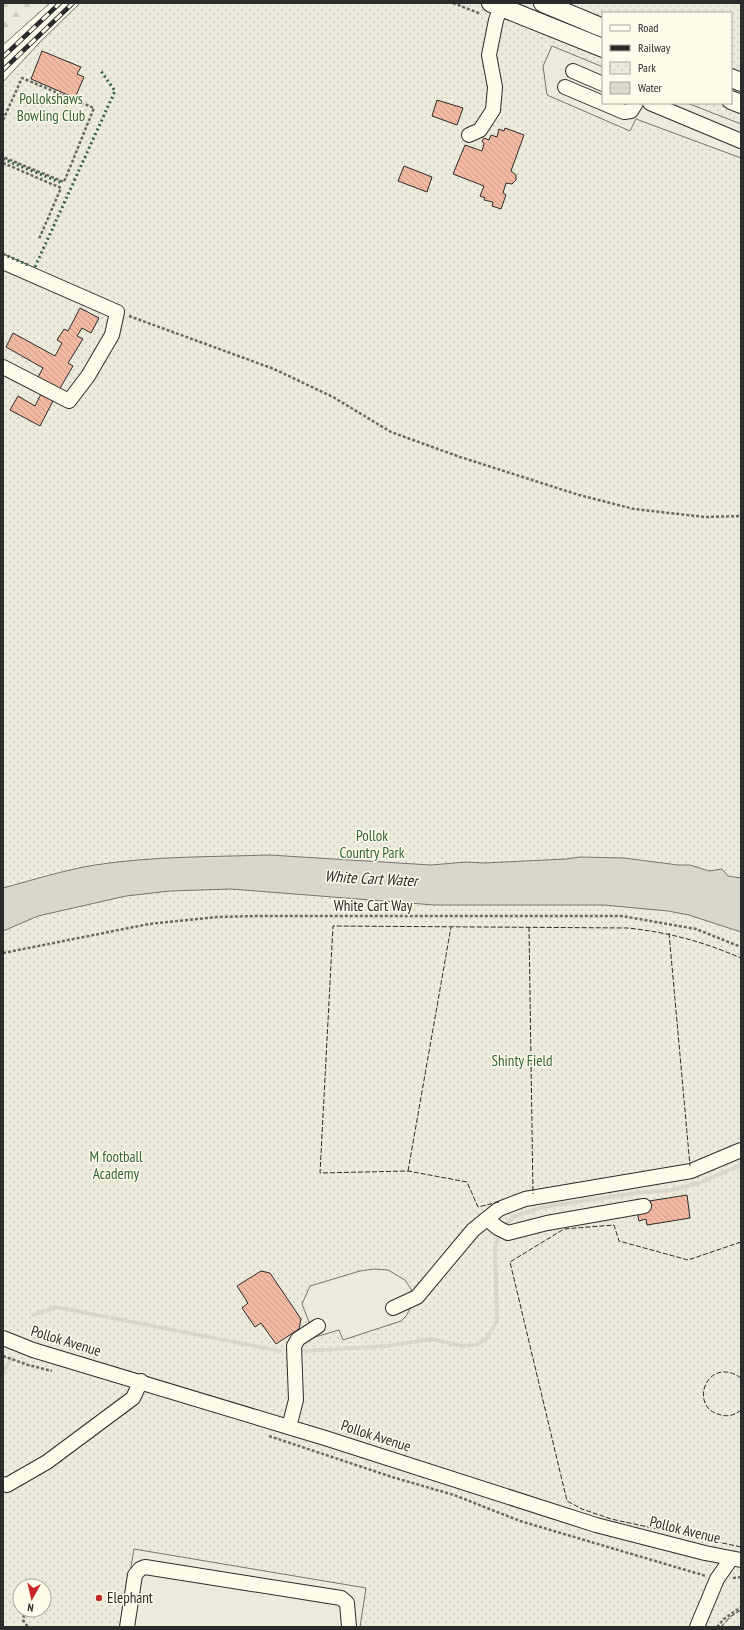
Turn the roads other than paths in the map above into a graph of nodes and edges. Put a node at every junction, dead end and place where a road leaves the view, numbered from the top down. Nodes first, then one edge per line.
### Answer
1 (543, 3) edge
2 (498, 4) edge
3 (602, 28) edge
4 (602, 48) edge
5 (572, 71) dead end
6 (602, 84) edge
7 (565, 87) dead end
8 (602, 103) edge
9 (605, 104) edge
10 (635, 104) edge
11 (652, 104) edge
12 (469, 135) dead end
13 (741, 141) edge
14 (3, 262) edge
15 (3, 367) edge
16 (741, 1150) edge
17 (644, 1206) dead end
18 (487, 1219) junction
19 (393, 1308) dead end
20 (318, 1326) dead end
21 (3, 1338) edge
22 (141, 1381) junction
23 (289, 1426) junction
24 (3, 1484) edge
25 (736, 1560) edge
26 (127, 1627) edge
27 (349, 1627) edge
28 (697, 1627) edge

1 - 3 main road
2 - 4 main road
2 - 12 street
5 - 6 street
7 - 8 street
9 - 10 street
11 - 13 street
14 - 15 street
16 - 18 street
17 - 18 street
18 - 19 street
20 - 23 street
21 - 22 street, Pollok Avenue
22 - 23 street, Pollok Avenue
22 - 24 street
23 - 25 street, Pollok Avenue
25 - 28 street
26 - 27 street

